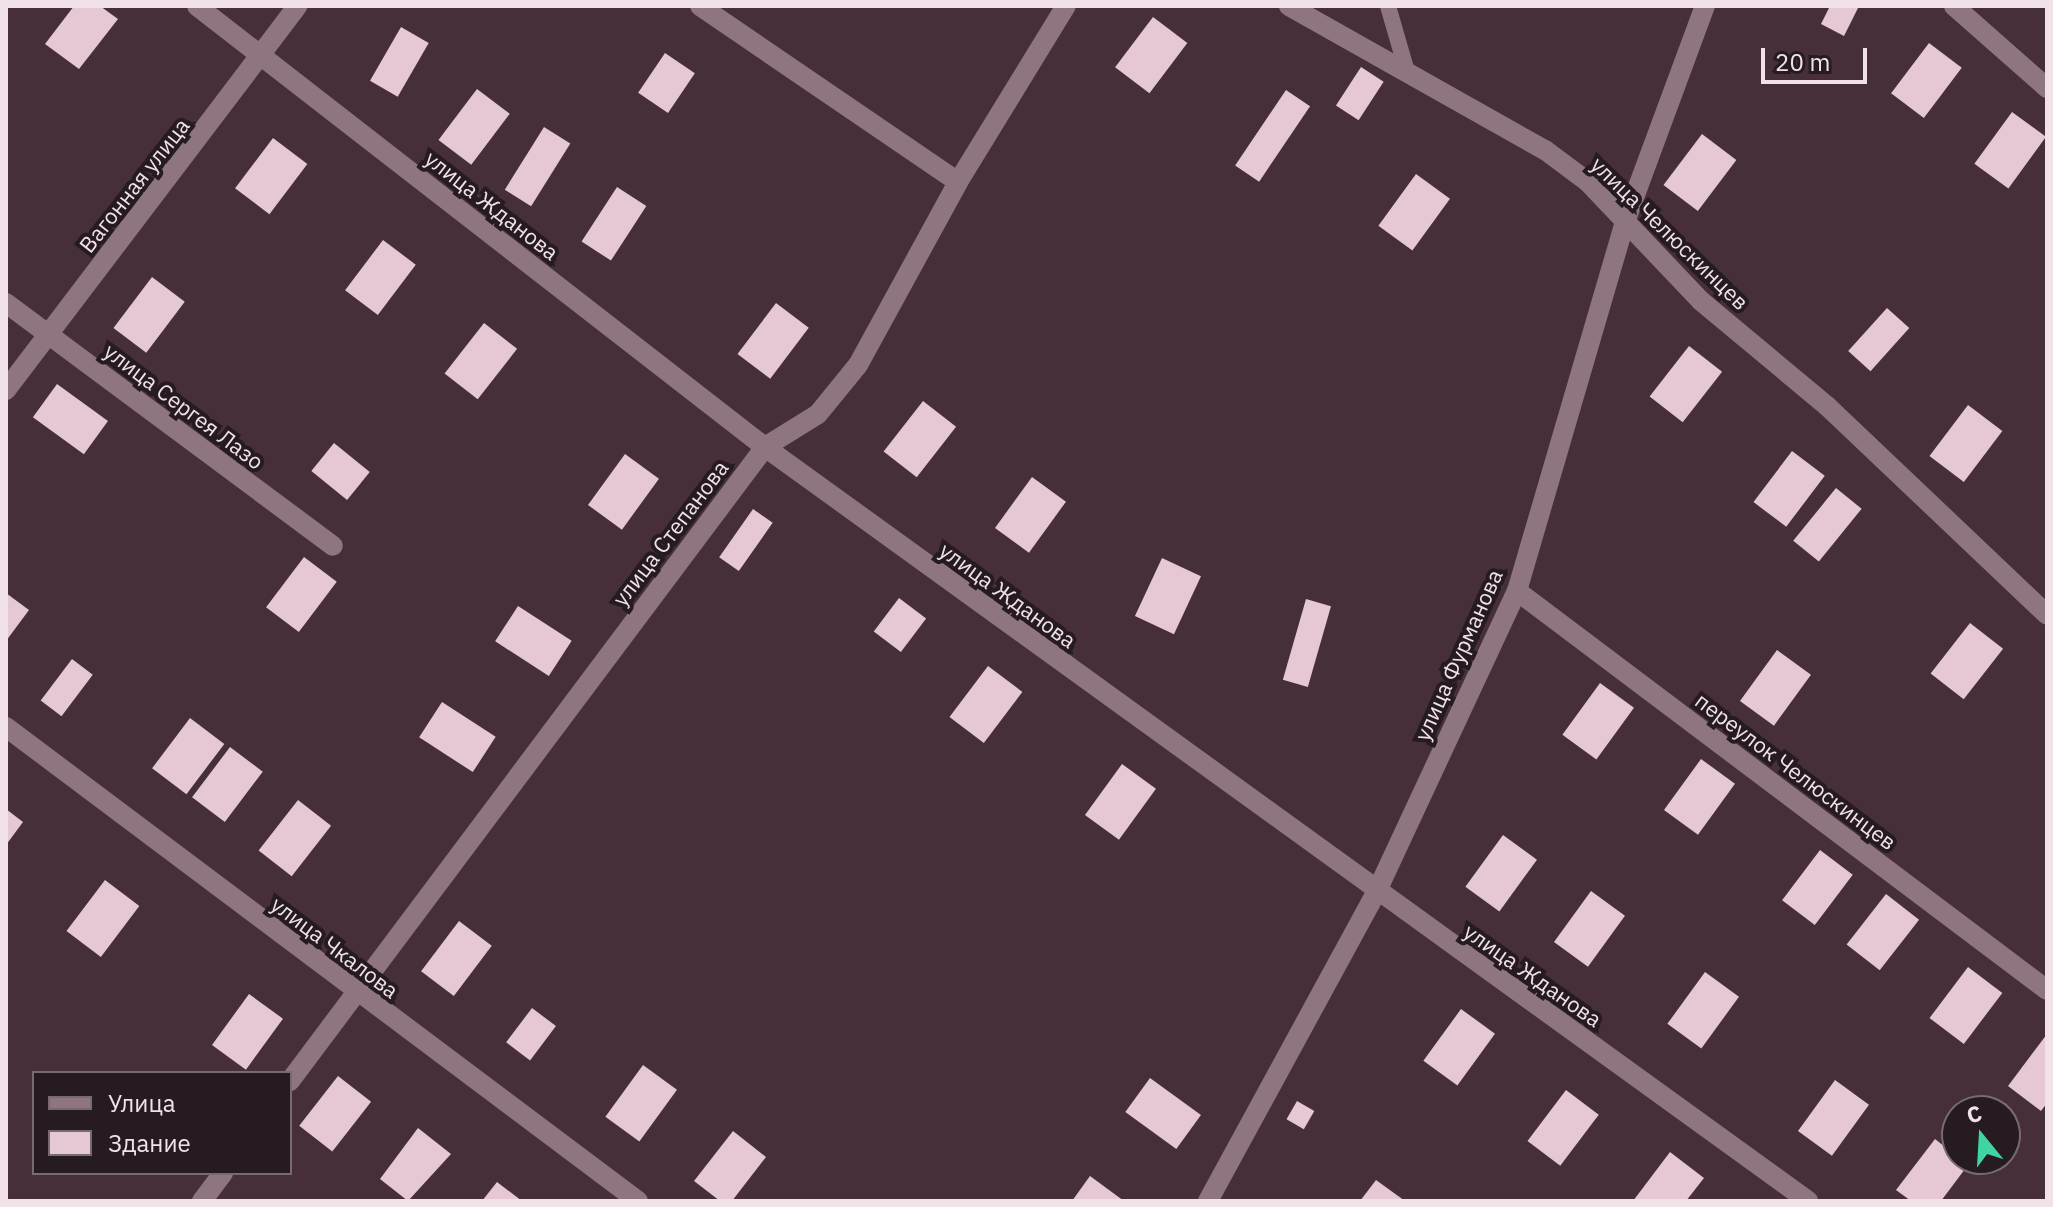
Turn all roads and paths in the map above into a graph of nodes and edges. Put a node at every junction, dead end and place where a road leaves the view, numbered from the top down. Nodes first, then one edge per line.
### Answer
1 (197, 6) edge
2 (297, 6) edge
3 (700, 6) edge
4 (1066, 6) edge
5 (1289, 6) edge
6 (1388, 6) edge
7 (1705, 6) edge
8 (1954, 6) edge
9 (263, 57) junction
10 (1407, 72) junction
11 (2047, 88) edge
12 (958, 182) junction
13 (1625, 222) junction
14 (6, 303) edge
15 (48, 335) junction
16 (6, 390) edge
17 (765, 447) junction
18 (333, 546) dead end
19 (1517, 591) junction
20 (2047, 615) edge
21 (6, 727) edge
22 (1376, 893) junction
23 (2047, 990) edge
24 (354, 992) junction
25 (292, 1078) edge
26 (222, 1175) edge
27 (202, 1201) edge
28 (638, 1201) edge
29 (1208, 1201) edge
30 (1808, 1201) edge

1 - 9 street, улица Жданова
2 - 9 street, Вагонная улица
3 - 12 street
4 - 12 street, улица Степанова
5 - 10 street, улица Челюскинцев
6 - 10 lane
7 - 13 street, улица Фурманова
8 - 11 street
9 - 15 street, Вагонная улица
9 - 17 street, улица Жданова
10 - 13 street, улица Челюскинцев
12 - 17 street, улица Степанова
13 - 19 street, улица Фурманова
13 - 20 street, улица Челюскинцев
14 - 15 street, улица Сергея Лазо
15 - 16 street, Вагонная улица
15 - 18 street, улица Сергея Лазо
17 - 22 street, улица Жданова
17 - 24 street, улица Степанова
19 - 22 street, улица Фурманова
19 - 23 street, переулок Челюскинцев
21 - 24 street, улица Чкалова
22 - 29 street, улица Фурманова
22 - 30 street, улица Жданова
24 - 25 street, улица Степанова
24 - 28 street, улица Чкалова
26 - 27 street

